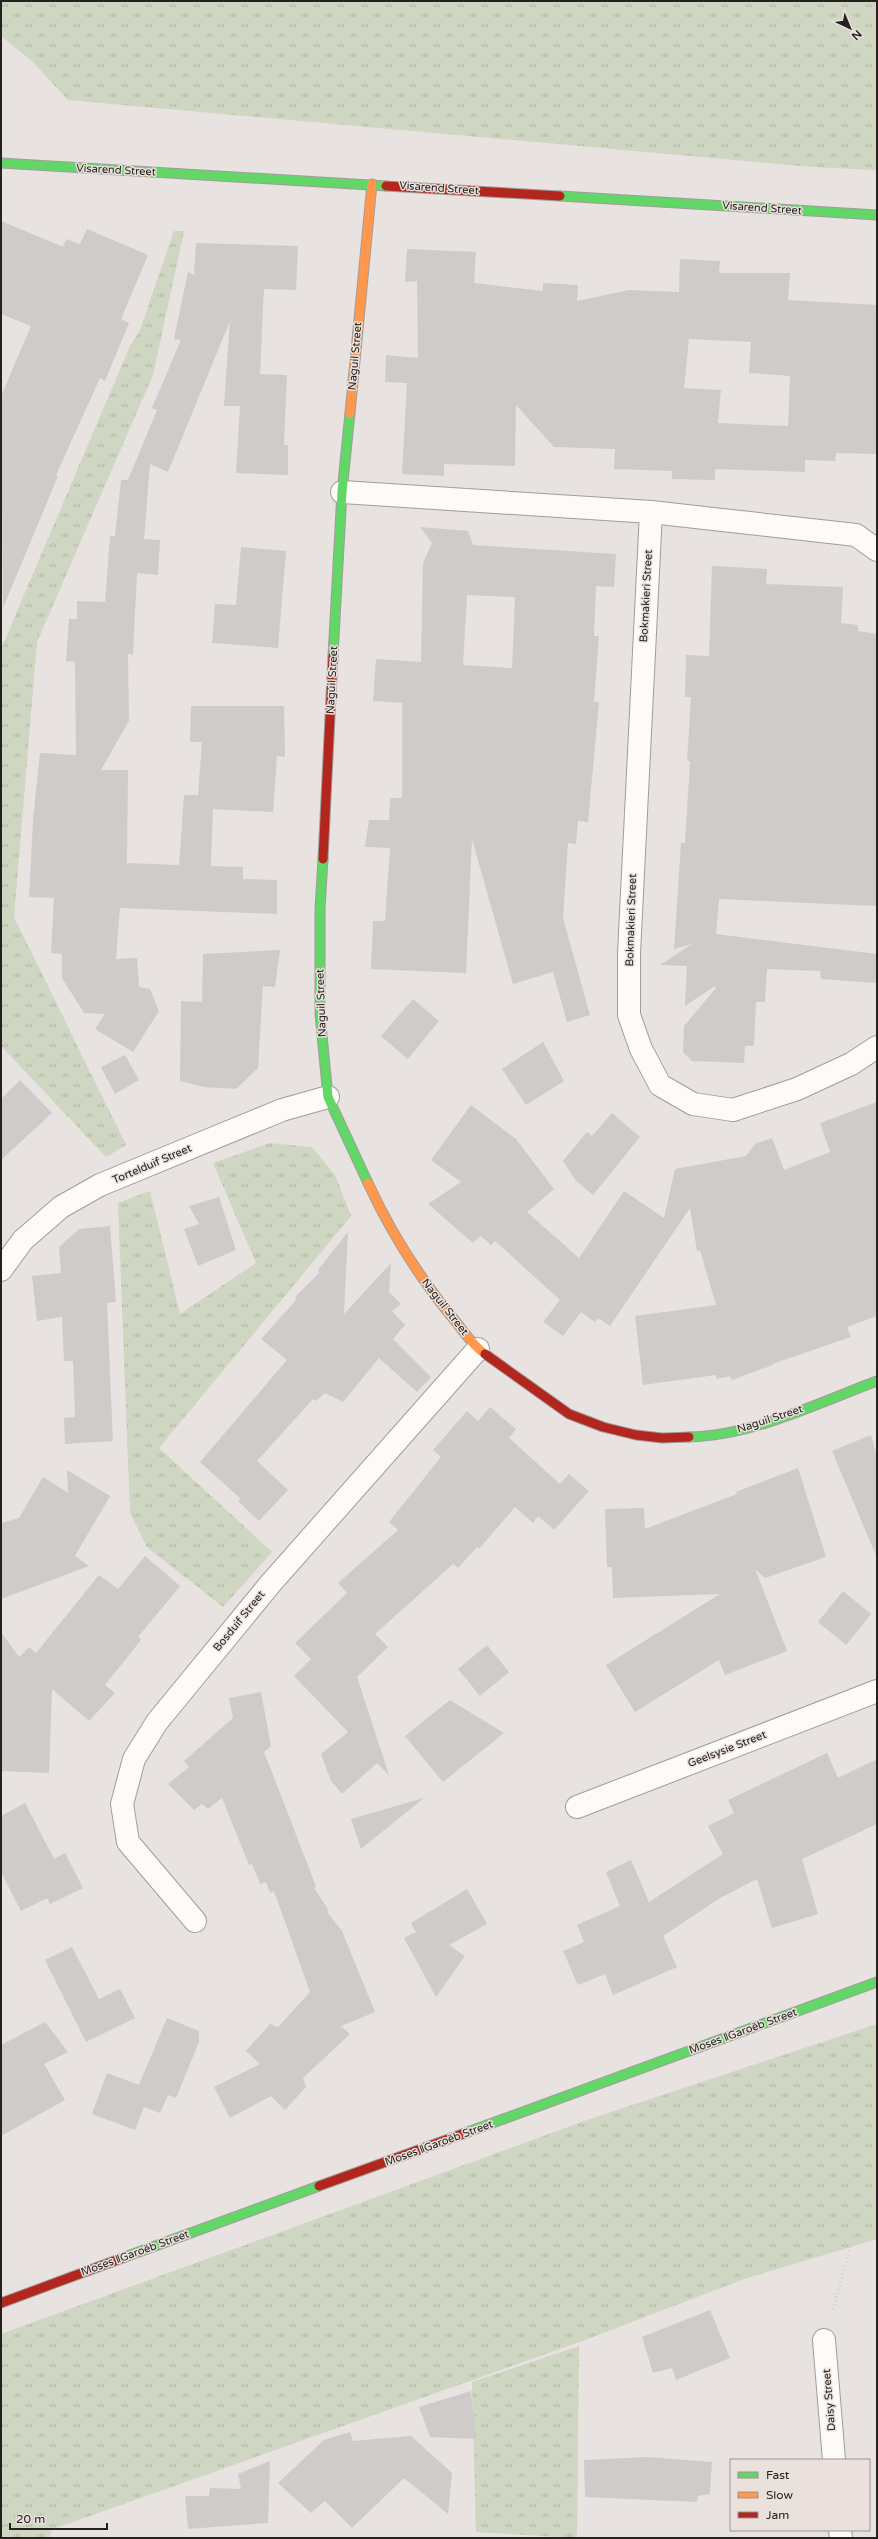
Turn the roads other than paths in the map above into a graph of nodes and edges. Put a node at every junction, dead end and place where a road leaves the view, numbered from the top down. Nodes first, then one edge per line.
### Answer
1 (1, 163) edge
2 (372, 184) junction
3 (877, 215) edge
4 (342, 492) junction
5 (651, 512) junction
6 (877, 550) edge
7 (877, 1047) edge
8 (328, 1097) junction
9 (1, 1270) edge
10 (478, 1349) junction
11 (877, 1381) edge
12 (877, 1691) edge
13 (577, 1807) dead end
14 (195, 1921) dead end
15 (877, 1982) edge
16 (1, 2302) edge
17 (824, 2340) road end
18 (834, 2459) edge

1 - 2 street, Visarend Street
2 - 3 street, Visarend Street
2 - 4 street, Naguil Street
4 - 5 street
4 - 8 street, Naguil Street
5 - 6 street
5 - 7 street, Bokmakieri Street
8 - 9 street, Tortelduif Street
8 - 10 street, Naguil Street
10 - 11 street, Naguil Street
10 - 14 street, Bosduif Street
12 - 13 street, Geelsysie Street
15 - 16 street, Moses ǁGaroëb Street
17 - 18 street, Daisy Street

